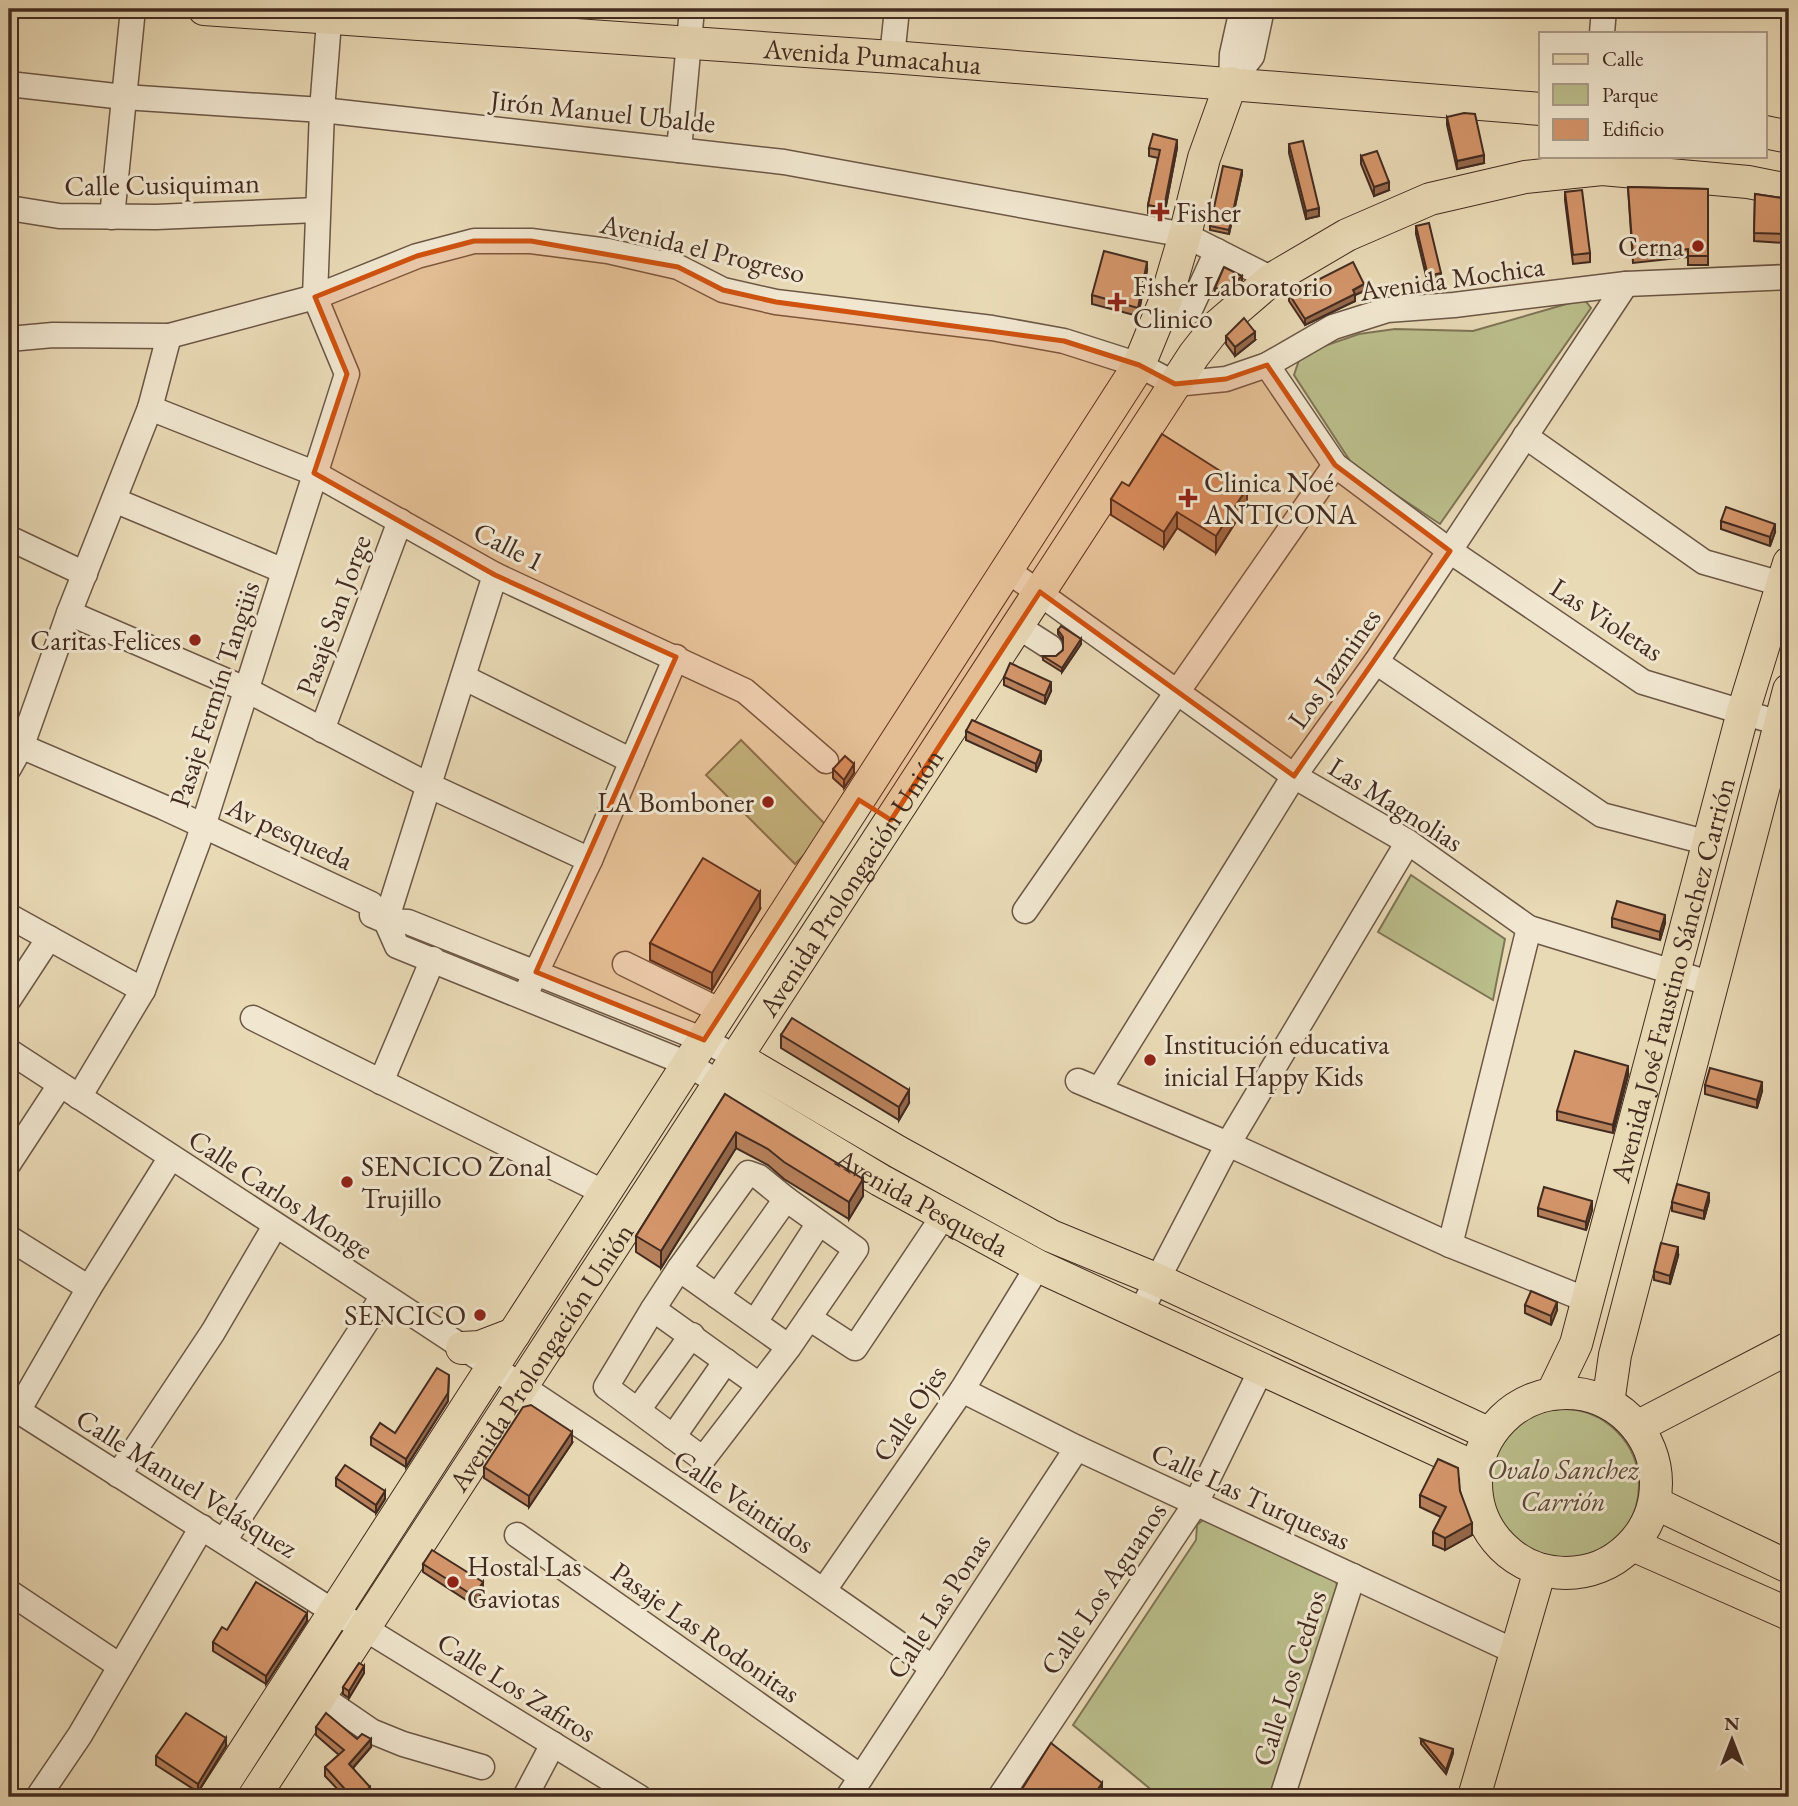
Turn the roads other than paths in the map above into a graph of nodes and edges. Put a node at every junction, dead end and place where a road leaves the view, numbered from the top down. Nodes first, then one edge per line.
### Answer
1 (133, 9) edge
2 (204, 9) edge
3 (692, 9) edge
4 (897, 9) edge
5 (1242, 9) edge
6 (1262, 9) edge
7 (1604, 9) edge
8 (330, 13) edge
9 (1602, 32) edge
10 (689, 43) junction
11 (892, 57) junction
12 (1231, 83) junction
13 (9, 84) edge
14 (124, 97) junction
15 (1539, 109) edge
16 (322, 110) junction
17 (1766, 132) edge
18 (1789, 137) edge
19 (679, 150) junction
20 (1601, 162) edge
21 (1789, 190) edge
22 (9, 208) edge
23 (317, 210) junction
24 (112, 217) junction
25 (1185, 235) junction
26 (1217, 251) junction
27 (1789, 277) edge
28 (1272, 279) junction
29 (1626, 284) junction
30 (315, 297) junction
31 (1191, 313) junction
32 (169, 336) junction
33 (9, 339) edge
34 (1139, 365) junction
35 (1267, 365) junction
36 (1175, 384) junction
37 (150, 408) junction
38 (1525, 436) junction
39 (1335, 465) junction
40 (314, 473) junction
41 (114, 500) junction
42 (400, 521) junction
43 (9, 538) edge
44 (1450, 551) junction
45 (1007, 570) junction
46 (284, 571) junction
47 (85, 574) junction
48 (495, 575) junction
49 (1787, 578) edge
50 (1040, 592) junction
51 (69, 613) junction
52 (1017, 626) junction
53 (1065, 633) junction
54 (676, 657) junction
55 (1376, 662) junction
56 (463, 677) junction
57 (245, 689) junction
58 (1789, 690) edge
59 (1177, 691) junction
60 (1743, 712) junction
61 (1784, 724) edge
62 (322, 730) junction
63 (15, 743) edge
64 (632, 761) junction
65 (825, 761) dead end
66 (9, 768) edge
67 (1294, 776) junction
68 (428, 785) junction
69 (859, 800) junction
70 (891, 820) junction
71 (200, 834) junction
72 (1408, 842) junction
73 (1709, 843) junction
74 (590, 860) junction
75 (1025, 911) dead end
76 (9, 916) edge
77 (386, 920) junction
78 (1529, 928) junction
79 (50, 938) junction
80 (433, 959) junction
81 (625, 964) dead end
82 (536, 972) junction
83 (1675, 973) junction
84 (1712, 984) junction
85 (143, 990) junction
86 (524, 997) junction
87 (9, 999) edge
88 (723, 1012) junction
89 (253, 1018) dead end
90 (9, 1051) edge
91 (696, 1052) junction
92 (736, 1057) junction
93 (381, 1082) junction
94 (719, 1083) junction
95 (70, 1091) junction
96 (1228, 1144) junction
97 (898, 1152) junction
98 (171, 1157) junction
99 (9, 1163) edge
100 (880, 1180) junction
101 (605, 1193) junction
102 (786, 1199) junction
103 (944, 1215) junction
104 (820, 1223) junction
105 (275, 1226) junction
106 (9, 1238) edge
107 (1450, 1245) junction
108 (1038, 1266) junction
109 (679, 1269) junction
110 (1158, 1280) junction
111 (89, 1288) junction
112 (383, 1296) junction
113 (717, 1296) junction
114 (1587, 1300) junction
115 (653, 1309) junction
116 (1141, 1311) junction
117 (809, 1318) junction
118 (755, 1322) junction
119 (514, 1334) junction
120 (692, 1335) junction
121 (789, 1347) junction
122 (462, 1348) junction
123 (1789, 1348) edge
124 (726, 1360) junction
125 (492, 1368) junction
126 (1262, 1368) junction
127 (759, 1385) junction
128 (521, 1388) junction
129 (962, 1390) junction
130 (1552, 1394) junction
131 (1608, 1403) junction
132 (13, 1408) edge
133 (638, 1410) junction
134 (1637, 1427) junction
135 (1490, 1434) junction
136 (673, 1437) junction
137 (1077, 1448) junction
138 (1476, 1468) junction
139 (118, 1475) junction
140 (1196, 1503) junction
141 (1655, 1503) junction
142 (202, 1527) junction
143 (517, 1535) dead end
144 (224, 1541) junction
145 (1633, 1545) junction
146 (1789, 1567) edge
147 (1540, 1570) junction
148 (1353, 1576) junction
149 (824, 1590) junction
150 (12, 1602) edge
151 (334, 1612) junction
152 (1789, 1614) edge
153 (364, 1628) junction
154 (1516, 1652) junction
155 (120, 1665) junction
156 (933, 1668) junction
157 (320, 1696) junction
158 (553, 1744) junction
159 (482, 1768) dead end
160 (855, 1787) edge
161 (262, 1792) edge
162 (38, 1797) edge
163 (215, 1797) edge
164 (525, 1797) edge
165 (639, 1797) edge
166 (1000, 1797) edge
167 (1282, 1797) edge
168 (1474, 1797) edge

1 - 14 street
2 - 8 main road, Avenida Pumacahua
3 - 10 street
4 - 11 street
5 - 12 street
6 - 12 street
7 - 9 street
8 - 10 main road, Avenida Pumacahua
8 - 16 street
10 - 11 main road, Avenida Pumacahua
10 - 19 street
11 - 12 main road, Avenida Pumacahua
12 - 15 main road, Avenida Pumacahua
12 - 25 main road, Avenida Prolongación Unión
13 - 14 street, Jirón Manuel Ubalde
14 - 16 street, Jirón Manuel Ubalde
14 - 24 street
16 - 19 street, Jirón Manuel Ubalde
16 - 23 street
17 - 18 main road
19 - 25 street, Jirón Manuel Ubalde
20 - 21 main road
20 - 28 main road, Avenida Prolongación Unión
22 - 24 street, Calle Cusiquiman
23 - 24 street, Calle Cusiquiman
23 - 30 street
25 - 26 street, Jirón Manuel Ubalde
25 - 31 main road, Avenida Prolongación Unión
26 - 28 street, Jirón Manuel Ubalde
26 - 31 street
27 - 29 street, Avenida Mochica
28 - 31 main road, Avenida Prolongación Unión
29 - 35 street, Avenida Mochica
29 - 38 street, Los Jazmines
30 - 32 street, Avenida el Progreso
30 - 34 street, Avenida el Progreso
30 - 40 street, Pasaje Fermín Tangüis
31 - 34 main road, Avenida Prolongación Unión
31 - 36 main road, Avenida Prolongación Unión
32 - 33 street, Avenida el Progreso
32 - 37 street
34 - 36 street
34 - 45 main road, Avenida Prolongación Unión
35 - 36 street, Avenida Mochica
35 - 39 street, Las Violetas
36 - 50 main road, Avenida Prolongación Unión
37 - 40 street, Calle 1
37 - 41 street
38 - 44 street, Los Jazmines
38 - 49 street
39 - 44 street, Las Violetas
39 - 59 street
40 - 42 street, Calle 1
40 - 46 street, Pasaje Fermín Tangüis
41 - 46 street
41 - 47 street
42 - 48 street, Calle 1
42 - 62 street, Pasaje San Jorge
43 - 47 street
44 - 55 street, Los Jazmines
44 - 60 street, Las Violetas
45 - 50 street, Las Magnolias
45 - 69 main road, Avenida Prolongación Unión
46 - 57 street, Pasaje Fermín Tangüis
47 - 51 street
48 - 54 street, Calle 1
48 - 56 street
49 - 60 main road, Avenida José Faustino Sánchez Carrión
50 - 52 main road, Avenida Prolongación Unión
50 - 53 street, Las Magnolias
51 - 57 street
51 - 63 street
52 - 53 street
52 - 70 main road, Avenida Prolongación Unión
53 - 59 street, Las Magnolias
54 - 64 street
54 - 65 street, Calle 1
55 - 67 street, Los Jazmines
55 - 73 street
56 - 64 street
56 - 68 street
57 - 62 street
57 - 71 street, Pasaje Fermín Tangüis
58 - 61 main road, Avenida José Faustino Sánchez Carrión
59 - 67 street, Las Magnolias
59 - 75 street
60 - 61 street, Las Violetas
60 - 73 main road, Avenida José Faustino Sánchez Carrión
61 - 84 main road, Avenida José Faustino Sánchez Carrión
62 - 68 street
63 - 66 street
63 - 71 street, Av pesqueda
64 - 74 street
67 - 72 street, Las Magnolias
67 - 96 street, Los Jazmines
68 - 74 street
68 - 77 street
69 - 70 main road
69 - 88 main road, Avenida Prolongación Unión
70 - 92 main road, Avenida Prolongación Unión
71 - 77 street, Avenida Pesqueda
71 - 85 street, Pasaje Fermín Tangüis
72 - 78 street, Las Magnolias
72 - 96 street
73 - 83 main road, Avenida José Faustino Sánchez Carrión
74 - 82 street
76 - 79 street
77 - 80 street, Avenida Pesqueda
77 - 82 street, Avenida Pesqueda
78 - 83 street, Las Magnolias
78 - 107 street
79 - 85 street
79 - 87 street
80 - 86 street, Avenida Pesqueda
80 - 93 street
81 - 88 street
82 - 86 street
82 - 91 street, Avenida Pesqueda
83 - 84 street, Las Magnolias
83 - 114 main road, Avenida José Faustino Sánchez Carrión
84 - 131 main road, Avenida José Faustino Sánchez Carrión
85 - 95 street, Pasaje Fermín Tangüis
86 - 91 street, Avenida Pesqueda
88 - 91 main road, Avenida Prolongación Unión
89 - 93 street
90 - 95 street, Calle Carlos Monge
91 - 92 street, Avenida Pesqueda
91 - 94 street, Avenida Pesqueda
91 - 101 main road, Avenida Prolongación Unión
92 - 94 main road, Avenida Prolongación Unión
92 - 97 main road, Avenida Pesqueda
93 - 101 street
94 - 100 main road, Avenida Pesqueda
94 - 128 main road, Avenida Prolongación Unión
95 - 98 street, Calle Carlos Monge
95 - 99 street, Pasaje Fermín Tangüis
96 - 107 street
96 - 110 street
97 - 100 street
97 - 110 main road, Avenida Pesqueda
98 - 105 street, Calle Carlos Monge
98 - 111 street
100 - 103 main road, Avenida Pesqueda
101 - 119 main road, Avenida Prolongación Unión
102 - 104 street
102 - 109 street
102 - 113 street
103 - 108 main road, Avenida Pesqueda
103 - 117 street
104 - 117 street
104 - 118 street
105 - 112 street, Calle Carlos Monge
105 - 139 street
106 - 111 street
107 - 114 street
108 - 116 main road, Avenida Pesqueda
108 - 129 street, Calle Ojes
109 - 113 street
109 - 115 street
110 - 116 street
110 - 135 main road, Avenida Pesqueda
111 - 132 street
112 - 122 street, Calle Carlos Monge
112 - 144 street
113 - 118 street
114 - 130 main road, Avenida José Faustino Sánchez Carrión
115 - 120 street
115 - 133 street
116 - 126 main road, Avenida Pesqueda
117 - 121 street
118 - 121 street
119 - 122 main road
119 - 125 main road, Avenida Prolongación Unión
120 - 124 street
120 - 133 street
121 - 127 street
122 - 125 street, Calle Carlos Monge
123 - 134 main road
124 - 127 street
124 - 136 street
125 - 128 street, Calle Carlos Monge
125 - 151 main road, Avenida Prolongación Unión
126 - 138 main road, Avenida Pesqueda
126 - 140 street, Calle Los Aguanos
127 - 136 street
128 - 149 street, Calle Veintidos
128 - 153 main road, Avenida Prolongación Unión
129 - 137 street, Calle Las Turquesas
129 - 149 street, Calle Ojes
130 - 131 main road
130 - 135 main road
131 - 134 main road
132 - 139 street, Calle Manuel Velásquez
133 - 136 street
134 - 141 main road
135 - 138 main road
137 - 140 street, Calle Las Turquesas
137 - 156 street, Calle Las Ponas
138 - 147 main road
139 - 142 street, Calle Manuel Velásquez
140 - 148 street, Calle Las Turquesas
140 - 166 street, Calle Los Aguanos
141 - 145 main road
141 - 146 main road
142 - 144 street, Calle Manuel Velásquez
142 - 155 street
143 - 160 street, Pasaje Las Rodonitas
144 - 151 street, Calle Manuel Velásquez
145 - 147 main road
145 - 152 main road
147 - 154 main road
148 - 154 street, Calle Las Turquesas
148 - 167 street, Calle Los Cedros
149 - 156 street, Calle Veintidos
150 - 155 street
151 - 153 street, Calle Manuel Velásquez
151 - 163 main road, Avenida Prolongación Unión
153 - 157 main road, Avenida Prolongación Unión
153 - 158 street, Calle Los Zafiros
154 - 168 main road
155 - 162 street
156 - 160 street, Calle Las Ponas
157 - 159 street
157 - 161 main road, Avenida Prolongación Unión
158 - 164 street
158 - 165 street, Calle Los Zafiros

